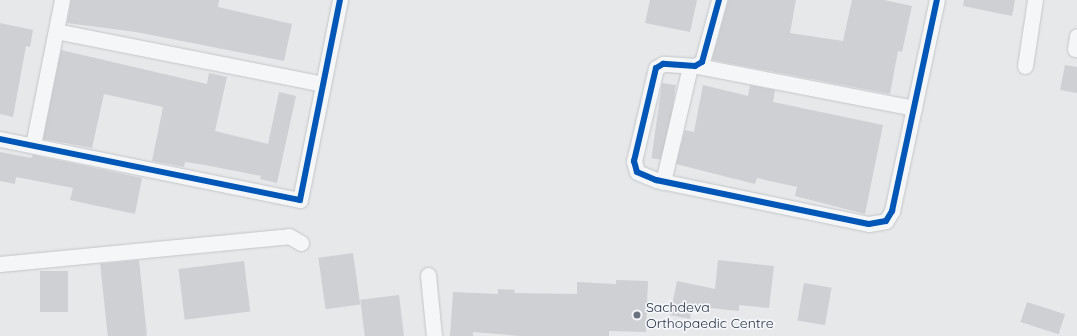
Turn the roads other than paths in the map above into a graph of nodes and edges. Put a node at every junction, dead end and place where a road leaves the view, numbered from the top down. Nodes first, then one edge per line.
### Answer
1 (62, 0) edge
2 (340, 0) edge
3 (719, 0) edge
4 (937, 0) edge
5 (1034, 0) edge
6 (56, 32) junction
7 (694, 66) junction
8 (1025, 66) dead end
9 (323, 84) junction
10 (914, 108) junction
11 (0, 139) edge
12 (33, 145) junction
13 (663, 182) junction
14 (300, 243) dead end
15 (0, 264) edge
16 (428, 275) dead end
17 (434, 336) edge

1 - 6 street
2 - 9 street
3 - 7 street
4 - 10 street
5 - 8 street
6 - 9 street
6 - 12 street
7 - 10 street
7 - 13 street
7 - 13 street
9 - 12 street
10 - 13 street
11 - 12 street
14 - 15 street
16 - 17 street

